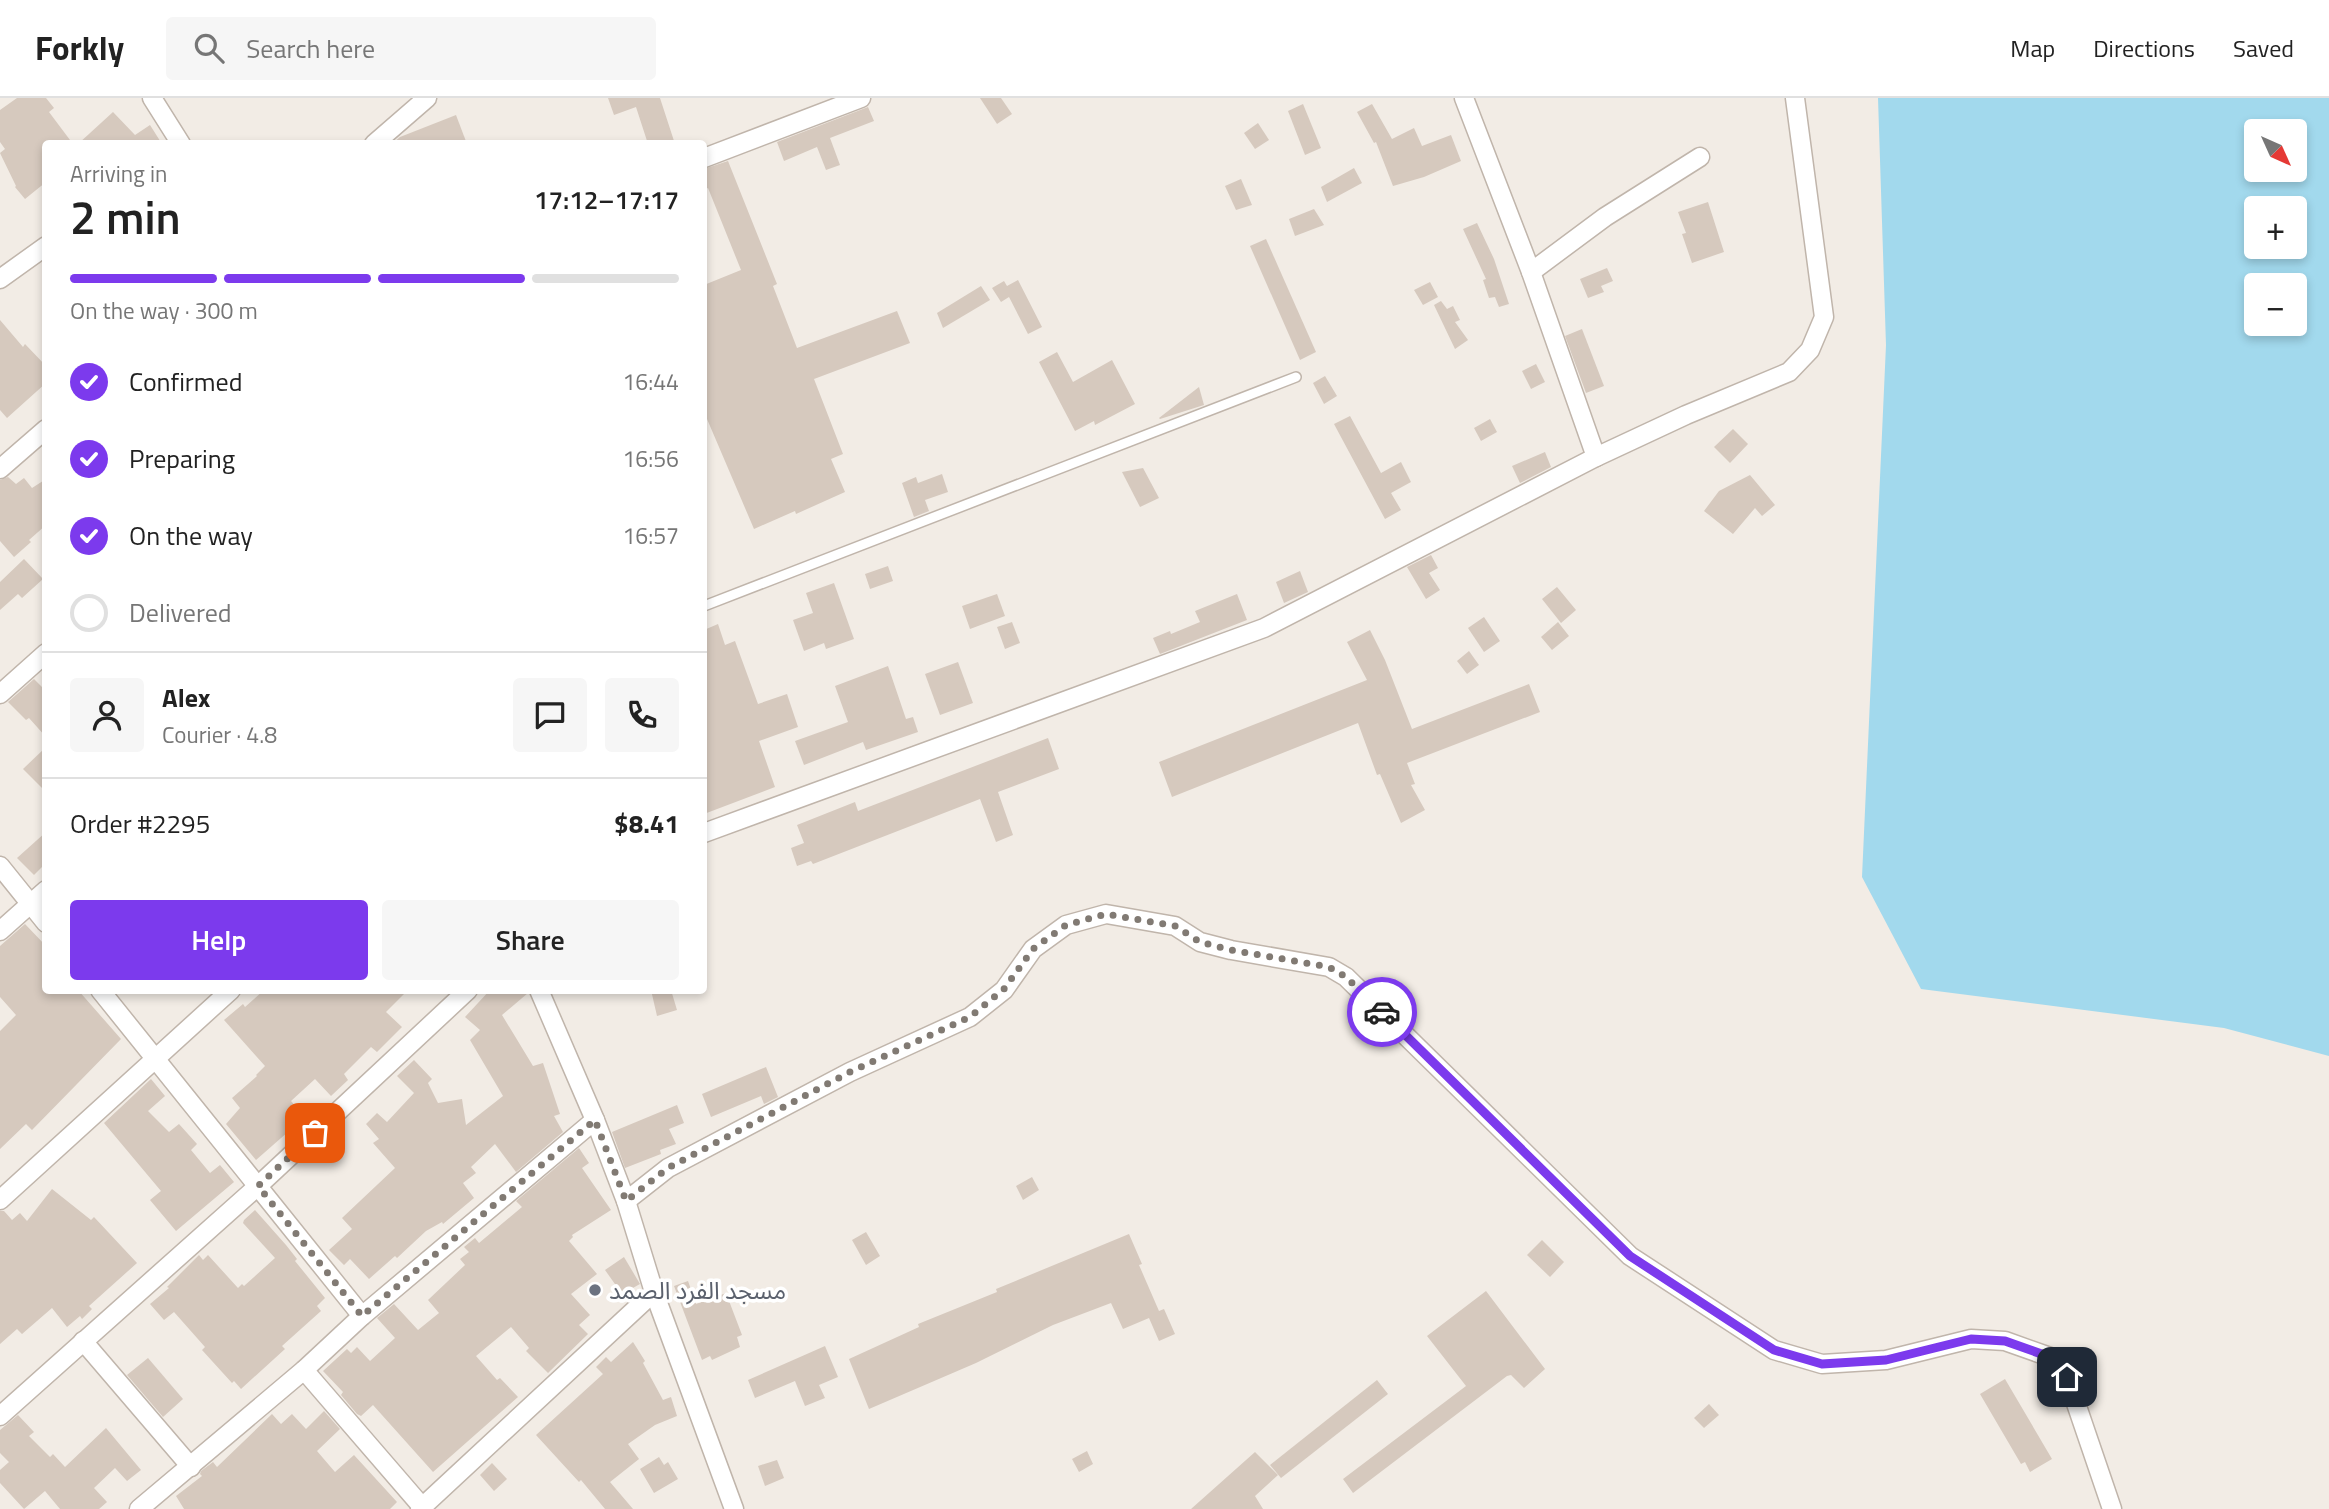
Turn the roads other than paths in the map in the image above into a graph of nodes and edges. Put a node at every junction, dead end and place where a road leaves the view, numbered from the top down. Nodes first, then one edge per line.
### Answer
1 (152, 98) edge
2 (427, 98) edge
3 (861, 98) edge
4 (1464, 98) edge
5 (1795, 98) edge
6 (178, 140) edge
7 (379, 140) edge
8 (707, 157) edge
9 (1700, 157) dead end
10 (42, 249) edge
11 (1531, 272) junction
12 (0, 279) edge
13 (1296, 377) dead end
14 (42, 432) edge
15 (1596, 457) junction
16 (0, 469) edge
17 (707, 605) edge
18 (42, 657) edge
19 (0, 694) edge
20 (707, 832) edge
21 (0, 866) edge
22 (42, 894) edge
23 (30, 904) junction
24 (42, 918) edge
25 (0, 931) edge
26 (103, 994) edge
27 (227, 994) edge
28 (464, 994) edge
29 (541, 994) edge
30 (156, 1059) junction
31 (595, 1120) junction
32 (258, 1186) junction
33 (0, 1200) edge
34 (626, 1201) junction
35 (654, 1292) junction
36 (362, 1316) junction
37 (83, 1341) junction
38 (304, 1370) junction
39 (0, 1416) edge
40 (191, 1468) junction
41 (422, 1508) edge
42 (139, 1509) edge
43 (734, 1509) edge
44 (2112, 1509) edge

1 - 6 street
2 - 7 street
3 - 8 street
4 - 11 street
5 - 15 street
9 - 11 street
10 - 12 street
11 - 15 street
13 - 17 lane
14 - 16 street
15 - 20 street
18 - 19 street
21 - 23 street
22 - 23 street
23 - 24 street
23 - 25 street
26 - 30 street
27 - 30 street
28 - 32 street
29 - 31 street
30 - 32 street
30 - 33 street
31 - 34 street
31 - 36 street
32 - 36 street
32 - 37 street
34 - 35 street
34 - 44 street
35 - 41 street
35 - 43 street
36 - 38 street
37 - 39 street
37 - 40 street
38 - 40 street
38 - 41 street
40 - 42 street

